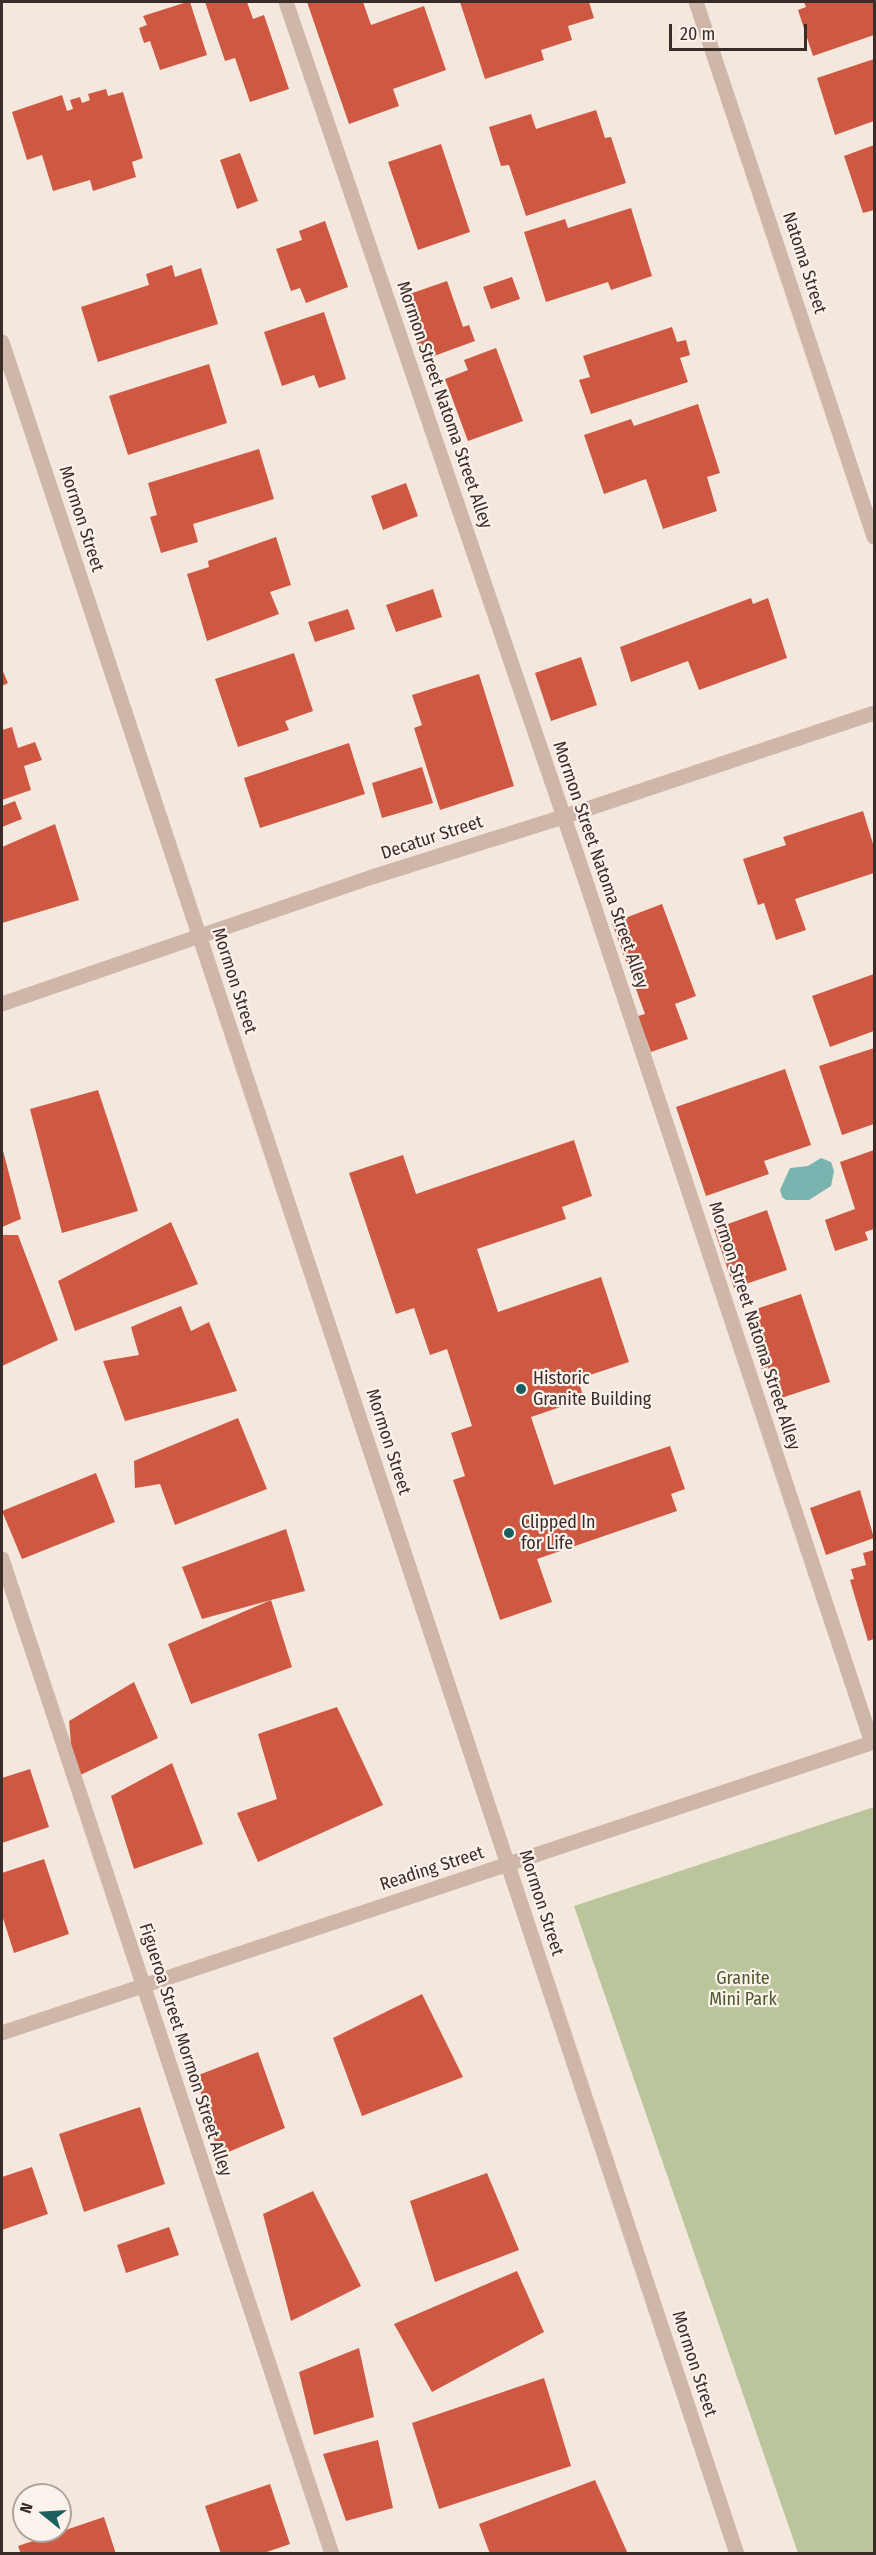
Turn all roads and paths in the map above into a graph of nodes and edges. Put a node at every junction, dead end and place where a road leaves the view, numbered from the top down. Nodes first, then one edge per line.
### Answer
1 (286, 2) edge
2 (696, 2) edge
3 (2, 342) edge
4 (874, 537) edge
5 (874, 713) edge
6 (564, 817) junction
7 (200, 938) junction
8 (2, 1004) edge
9 (2, 1559) edge
10 (873, 1743) edge
11 (508, 1864) junction
12 (143, 1986) junction
13 (2, 2033) edge
14 (332, 2553) edge
15 (737, 2553) edge

1 - 6 street, Mormon Street Natoma Street Alley
2 - 4 street, Natoma Street
3 - 7 street, Mormon Street
5 - 6 street, Decatur Street
6 - 7 street, Decatur Street
6 - 10 street, Mormon Street Natoma Street Alley
7 - 8 street, Decatur Street
7 - 11 street, Mormon Street
9 - 12 street, Figueroa Street Mormon Street Alley
10 - 11 street, Reading Street
11 - 12 street, Reading Street
11 - 15 street, Mormon Street
12 - 13 street, Reading Street
12 - 14 street, Figueroa Street Mormon Street Alley

